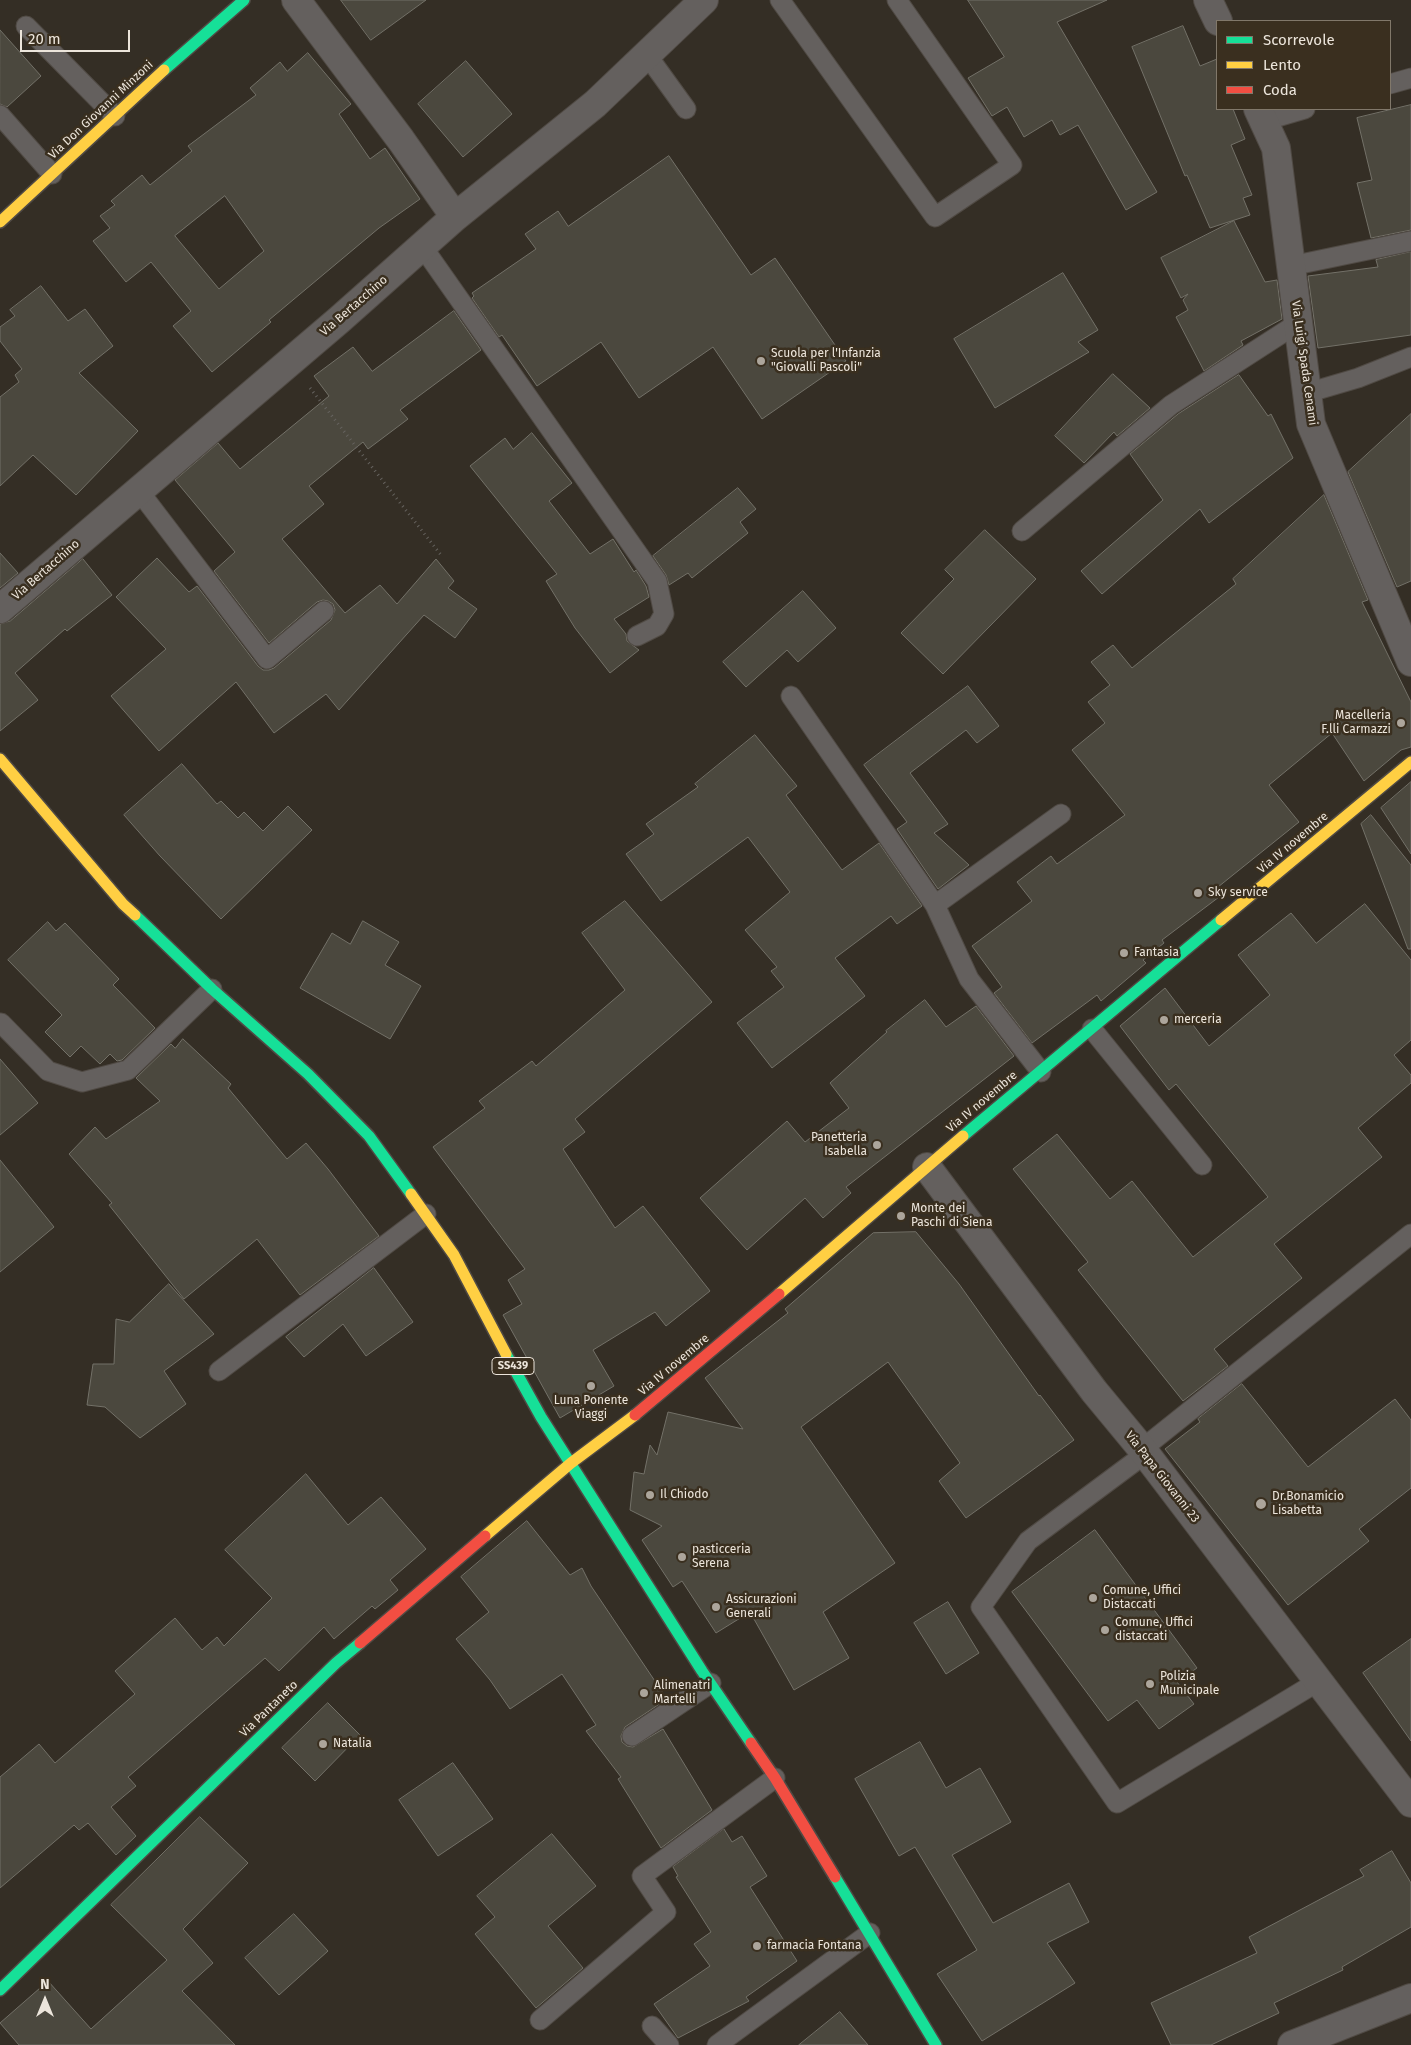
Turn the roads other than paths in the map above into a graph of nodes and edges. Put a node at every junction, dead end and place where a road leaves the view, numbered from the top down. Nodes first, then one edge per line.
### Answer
1 (244, 0) edge
2 (296, 0) edge
3 (704, 0) edge
4 (780, 0) edge
5 (897, 0) edge
6 (1208, 0) edge
7 (1218, 20) edge
8 (26, 26) dead end
9 (646, 55) junction
10 (1411, 78) edge
11 (1391, 84) edge
12 (686, 109) dead end
13 (1298, 110) edge
14 (0, 115) edge
15 (1261, 115) edge
16 (116, 116) junction
17 (52, 174) junction
18 (455, 217) junction
19 (0, 222) edge
20 (1411, 241) edge
21 (422, 246) junction
22 (1291, 266) junction
23 (1298, 323) junction
24 (1411, 358) edge
25 (1307, 392) junction
26 (139, 491) junction
27 (1022, 531) dead end
28 (0, 609) edge
29 (324, 611) dead end
30 (637, 636) dead end
31 (1411, 662) edge
32 (792, 696) dead end
33 (0, 760) edge
34 (1411, 762) edge
35 (1061, 814) dead end
36 (935, 905) junction
37 (212, 989) junction
38 (1, 1023) dead end
39 (1092, 1028) junction
40 (1041, 1072) junction
41 (1202, 1165) dead end
42 (927, 1167) junction
43 (426, 1214) junction
44 (1411, 1234) edge
45 (220, 1372) dead end
46 (1144, 1452) junction
47 (571, 1463) junction
48 (1320, 1681) junction
49 (711, 1683) junction
50 (632, 1736) dead end
51 (775, 1778) junction
52 (1408, 1798) edge
53 (870, 1933) junction
54 (0, 1990) edge
55 (1411, 1998) edge
56 (540, 2020) dead end
57 (652, 2026) dead end
58 (668, 2045) edge
59 (717, 2045) edge
60 (936, 2045) edge
61 (1292, 2045) edge

1 - 16 street, Via Don Giovanni Minzoni
2 - 18 street
3 - 9 street, Via Bertacchino
4 - 5 lane
6 - 7 street
8 - 16 lane
9 - 12 lane
9 - 18 street, Via Bertacchino
10 - 11 lane
13 - 15 lane
14 - 17 lane
15 - 22 street, Via Luigi Spada Cenami
16 - 17 street, Via Don Giovanni Minzoni
17 - 19 street, Via Don Giovanni Minzoni
18 - 21 street, Via Bertacchino
20 - 22 lane
21 - 26 street, Via Bertacchino
21 - 30 lane
22 - 23 street, Via Luigi Spada Cenami
23 - 25 street, Via Luigi Spada Cenami
23 - 27 lane
24 - 25 lane
25 - 31 street, Via Luigi Spada Cenami
26 - 28 street, Via Bertacchino
26 - 29 lane
32 - 36 lane
33 - 37 street, SS439
34 - 39 street, Via IV novembre
35 - 36 lane
36 - 40 lane
37 - 38 lane
37 - 43 street, SS439
39 - 40 street, Via IV novembre
39 - 41 lane
40 - 42 street, Via IV novembre
42 - 46 street, Via Papa Giovanni 23
42 - 47 street, Via IV novembre
43 - 45 lane
43 - 47 street, SS439
44 - 46 lane
46 - 48 street, Via Papa Giovanni 23
46 - 48 lane
47 - 49 street, SS439
47 - 54 street, Via Pantaneto
48 - 52 street, Via Papa Giovanni 23
49 - 50 lane
49 - 51 street, SS439
51 - 53 street, SS439
51 - 56 lane
53 - 59 lane
53 - 60 street, SS439
55 - 61 street
57 - 58 lane

